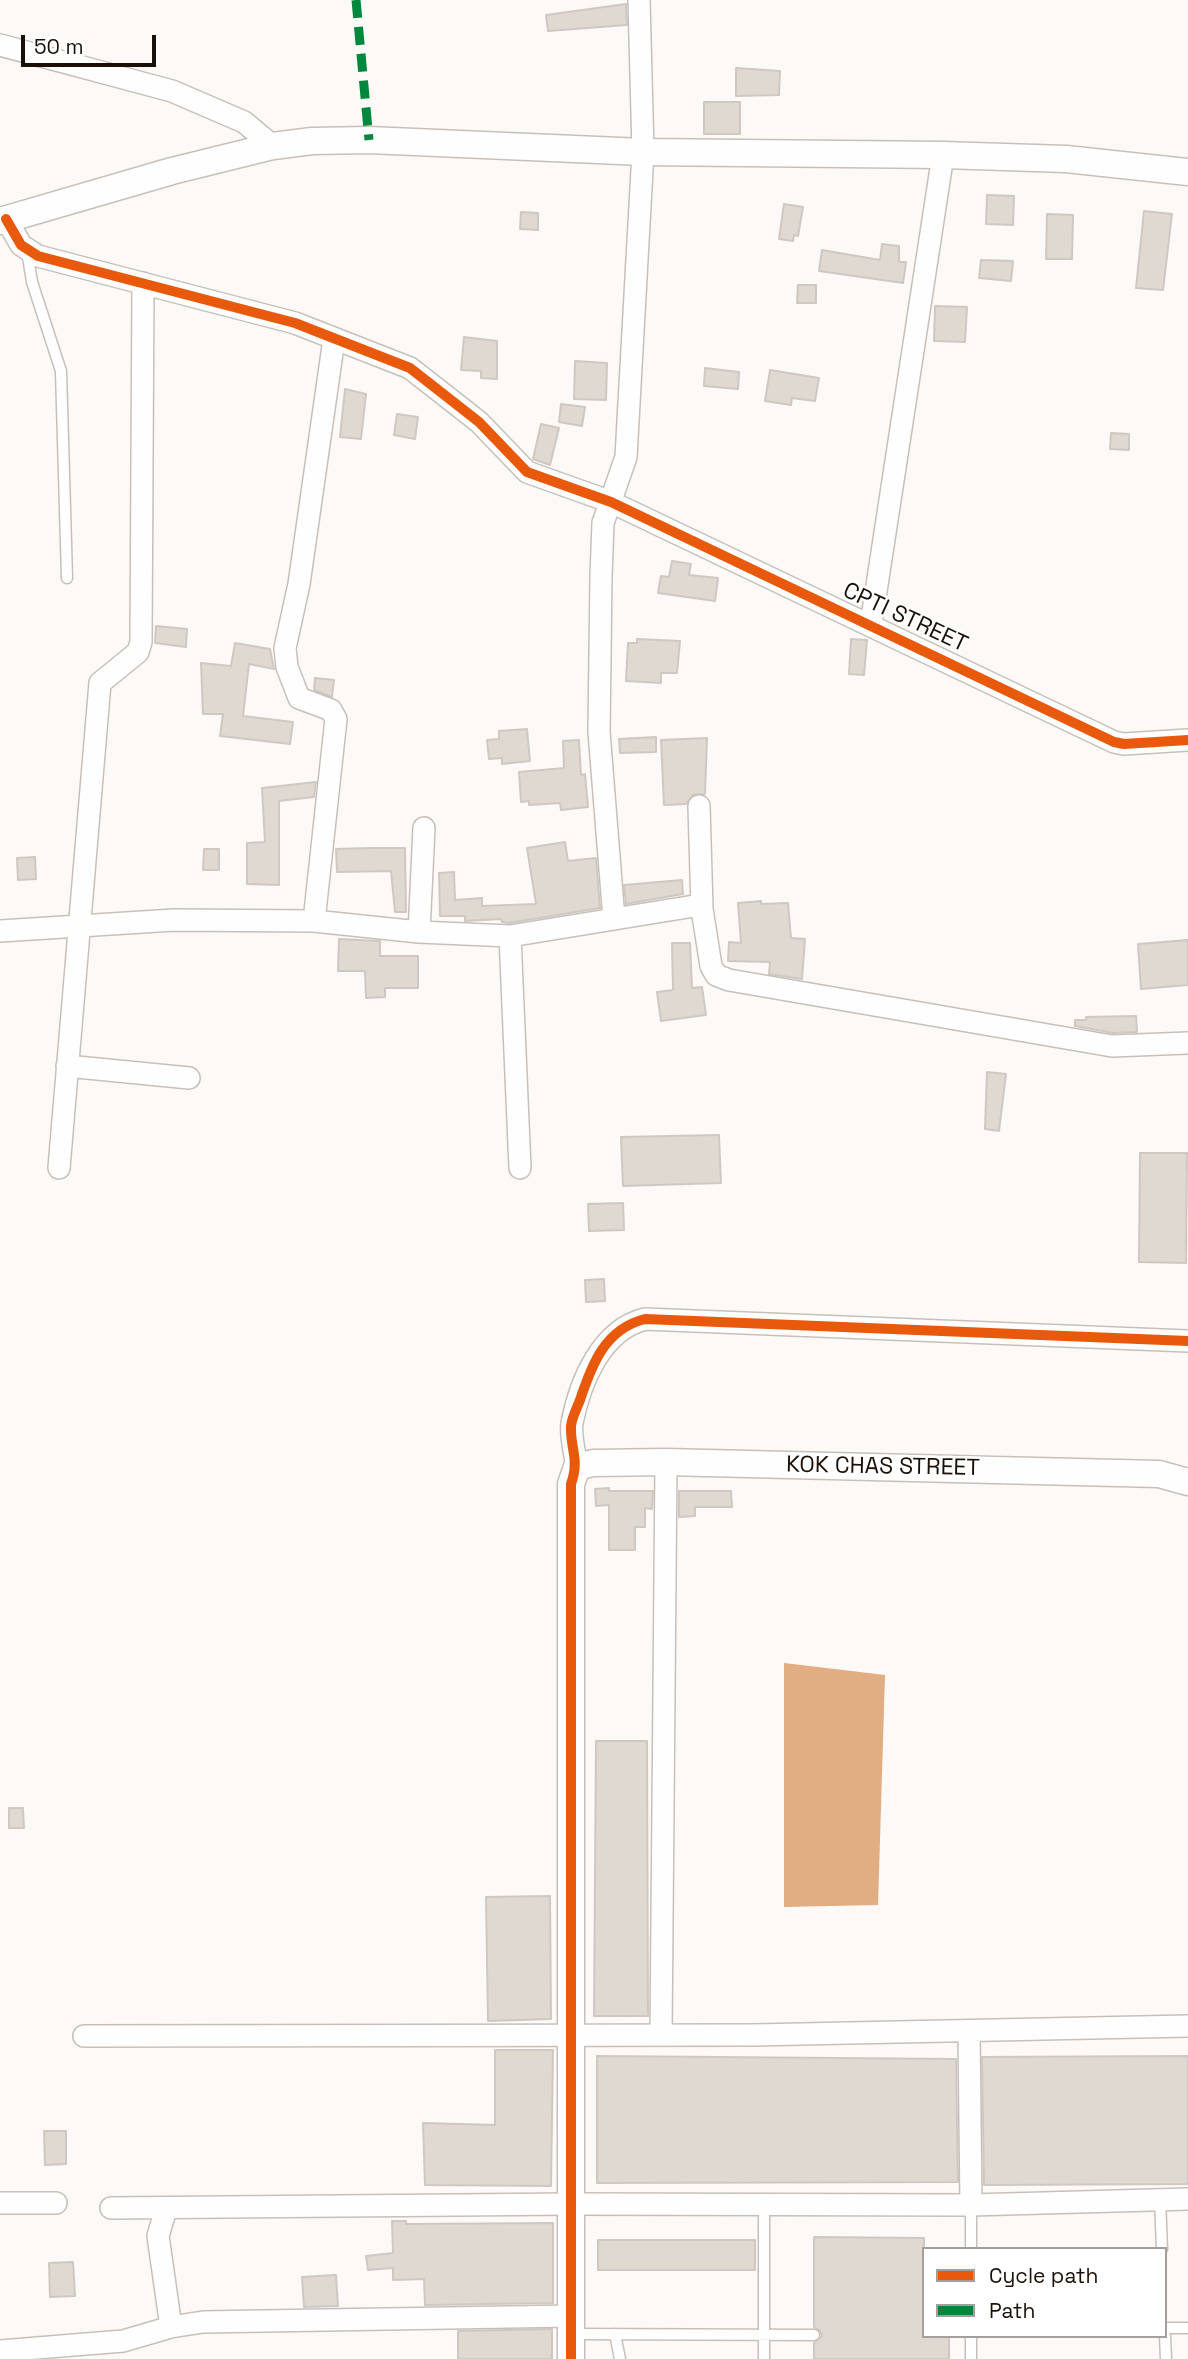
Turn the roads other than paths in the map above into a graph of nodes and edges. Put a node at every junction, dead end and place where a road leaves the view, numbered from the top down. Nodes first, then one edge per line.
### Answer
1 (639, 0) edge
2 (0, 45) edge
3 (273, 146) junction
4 (643, 152) junction
5 (943, 155) junction
6 (1188, 172) edge
7 (3, 220) edge
8 (27, 251) junction
9 (143, 283) junction
10 (334, 339) junction
11 (611, 502) junction
12 (67, 578) dead end
13 (872, 624) junction
14 (1188, 740) edge
15 (699, 806) dead end
16 (424, 828) dead end
17 (702, 909) junction
18 (614, 919) junction
19 (314, 921) junction
20 (79, 925) junction
21 (0, 931) edge
22 (419, 932) junction
23 (510, 936) junction
24 (1188, 1043) edge
25 (67, 1066) junction
26 (189, 1078) dead end
27 (59, 1168) dead end
28 (520, 1168) dead end
29 (1188, 1341) edge
30 (666, 1462) junction
31 (577, 1467) junction
32 (1188, 1482) edge
33 (1188, 2026) edge
34 (969, 2032) junction
35 (572, 2034) junction
36 (661, 2035) junction
37 (84, 2036) dead end
38 (1160, 2199) junction
39 (1188, 2199) edge
40 (0, 2203) edge
41 (56, 2203) dead end
42 (571, 2204) junction
43 (764, 2204) junction
44 (971, 2205) junction
45 (111, 2208) dead end
46 (166, 2209) junction
47 (971, 2247) edge
48 (1162, 2247) edge
49 (171, 2327) junction
50 (1167, 2328) edge
51 (1188, 2328) edge
52 (615, 2334) junction
53 (764, 2335) junction
54 (814, 2335) dead end
55 (571, 2336) edge
56 (971, 2338) edge
57 (1165, 2338) edge
58 (0, 2351) edge
59 (620, 2359) edge
60 (764, 2359) edge
61 (971, 2359) edge
62 (1166, 2359) edge

1 - 4 street
2 - 3 street
3 - 4 street
3 - 7 street
4 - 5 street
4 - 11 street
5 - 6 street
5 - 13 street
7 - 8 street
8 - 9 street, CPTI STREET
8 - 12 lane
9 - 10 street, CPTI STREET
9 - 20 street
10 - 11 street, CPTI STREET
10 - 19 street
11 - 13 street, CPTI STREET
11 - 18 street
13 - 14 street, CPTI STREET
15 - 17 street
16 - 22 street
17 - 18 street
17 - 24 street
18 - 23 street
19 - 20 street
19 - 22 street
20 - 21 street
20 - 25 street
22 - 23 street
23 - 28 street
25 - 26 street
25 - 27 street
29 - 31 street
30 - 31 street, KOK CHAS STREET
30 - 32 street, KOK CHAS STREET
30 - 36 street
31 - 35 street
33 - 34 street
34 - 36 street
34 - 44 street
35 - 36 street
35 - 37 street
35 - 42 street
38 - 39 street
38 - 44 street
38 - 48 lane
40 - 41 street
42 - 43 street
42 - 46 street
42 - 55 street
43 - 44 street
43 - 53 lane
44 - 47 lane
45 - 46 street
46 - 49 street
49 - 55 street
49 - 58 street
50 - 51 lane
52 - 53 lane
52 - 55 lane
52 - 59 lane
53 - 54 lane
53 - 60 lane
56 - 61 lane
57 - 62 lane

